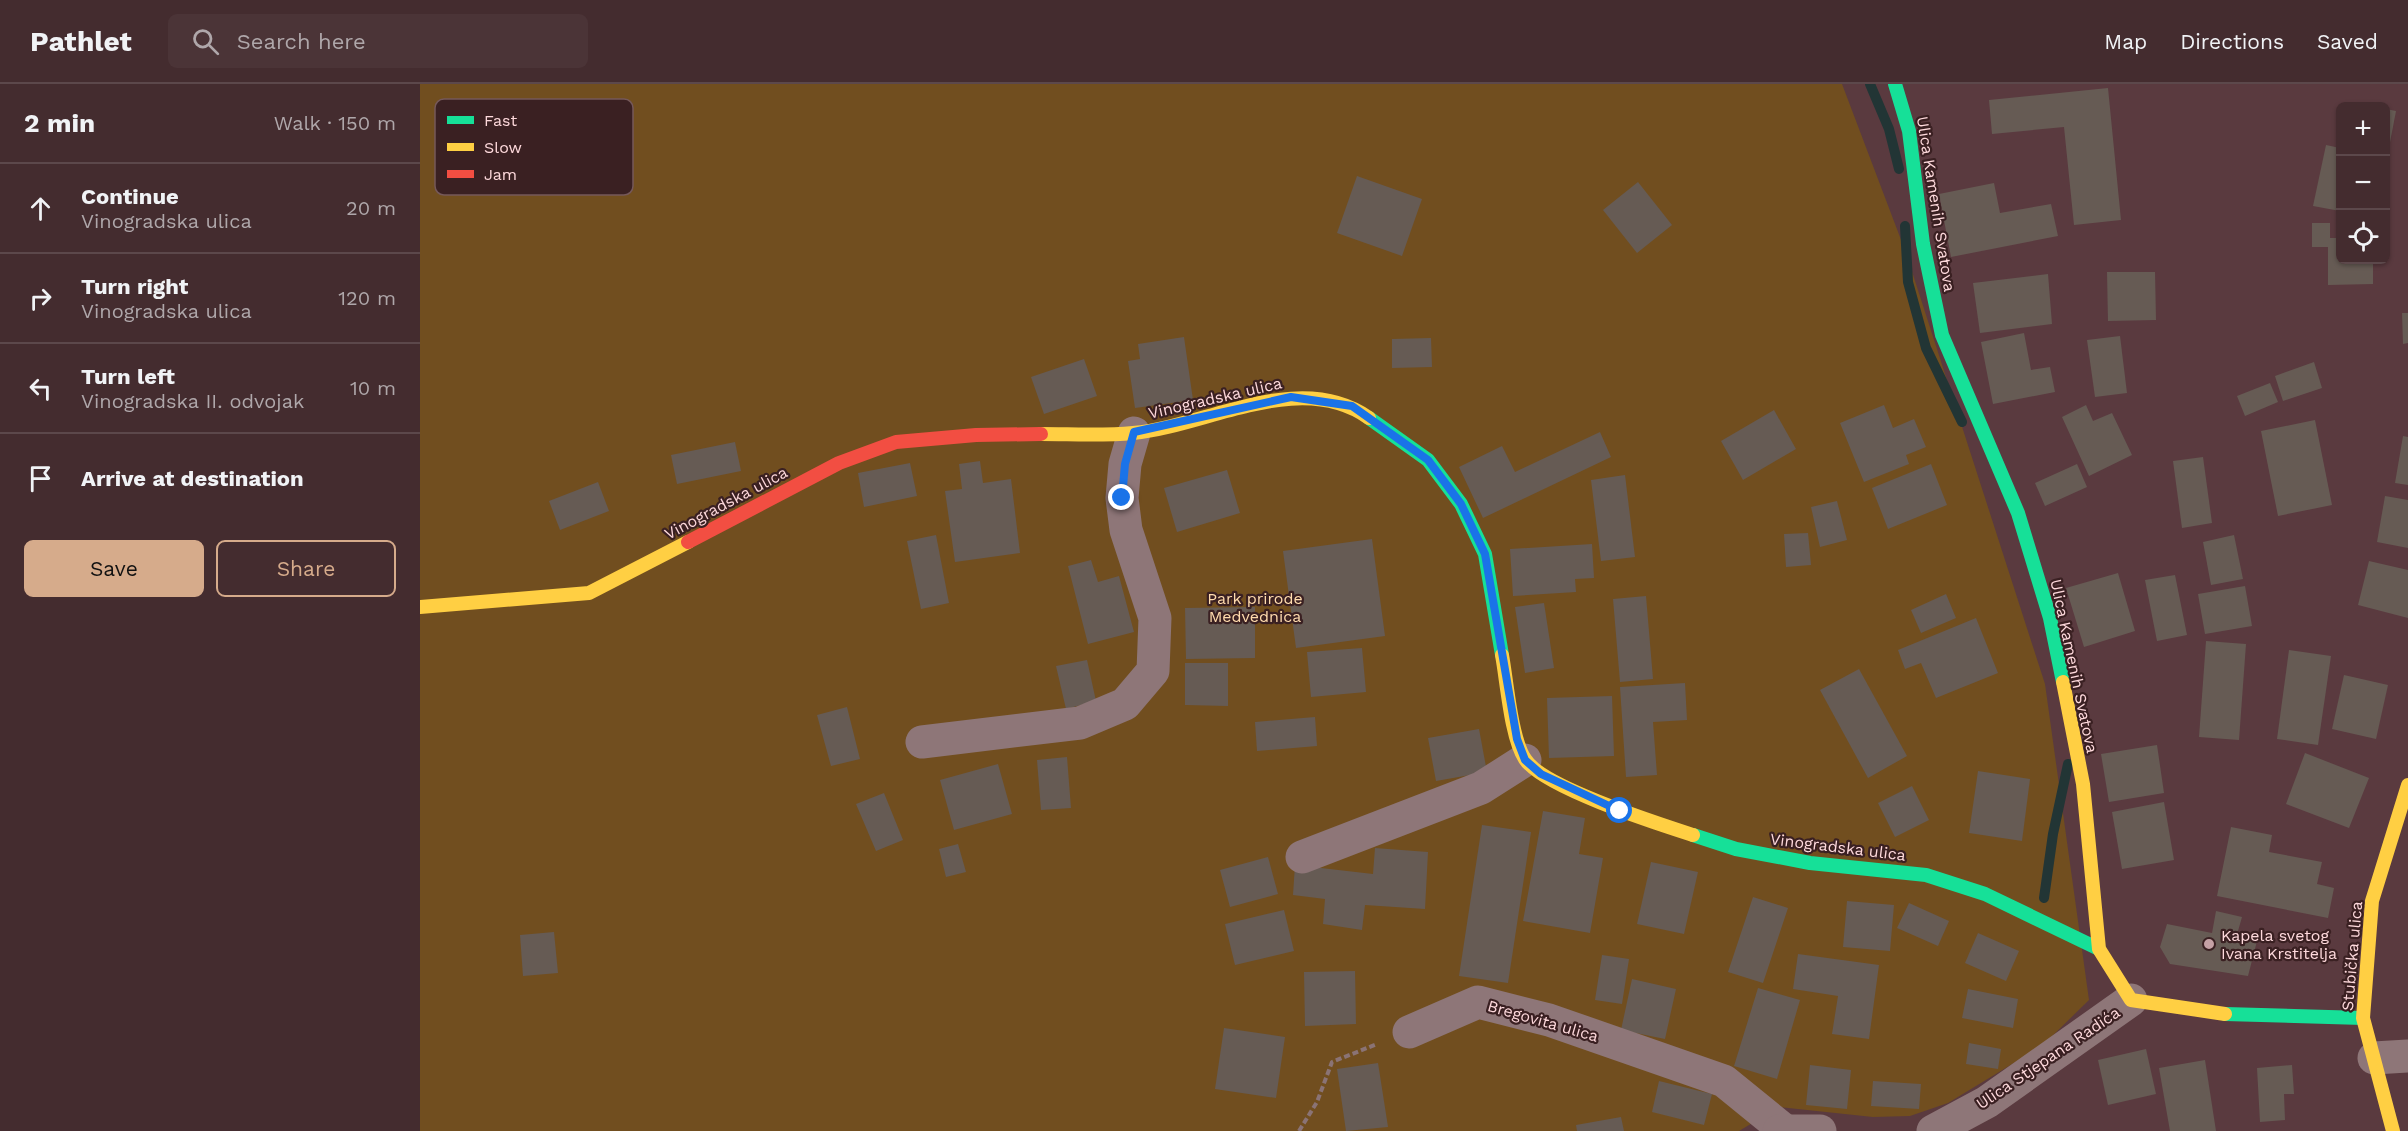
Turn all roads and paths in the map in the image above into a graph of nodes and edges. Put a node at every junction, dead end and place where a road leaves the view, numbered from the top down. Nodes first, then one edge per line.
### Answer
1 (1895, 84) edge
2 (1134, 432) junction
3 (420, 607) edge
4 (922, 742) dead end
5 (1525, 760) junction
6 (2408, 785) edge
7 (1302, 857) dead end
8 (2099, 949) junction
9 (2132, 1000) junction
10 (2363, 1018) junction
11 (1409, 1032) joint
12 (2408, 1056) edge
13 (2374, 1058) junction
14 (1781, 1130) edge
15 (1299, 1131) edge
16 (1820, 1131) edge
17 (1933, 1131) edge
18 (2393, 1131) edge

1 - 8 street, Ulica Kamenih Svatova
2 - 3 street, Vinogradska ulica
2 - 4 street
2 - 5 street, Vinogradska ulica
5 - 7 street
5 - 8 street, Vinogradska ulica
6 - 10 street, Stubička ulica
8 - 9 street, Ulica Kamenih Svatova
9 - 10 street
9 - 17 street, Ulica Stjepana Radića
10 - 13 street, Stubička ulica
11 - 14 street, Bregovita ulica
11 - 15 path
12 - 13 street
13 - 18 street, Stubička ulica
14 - 16 street

